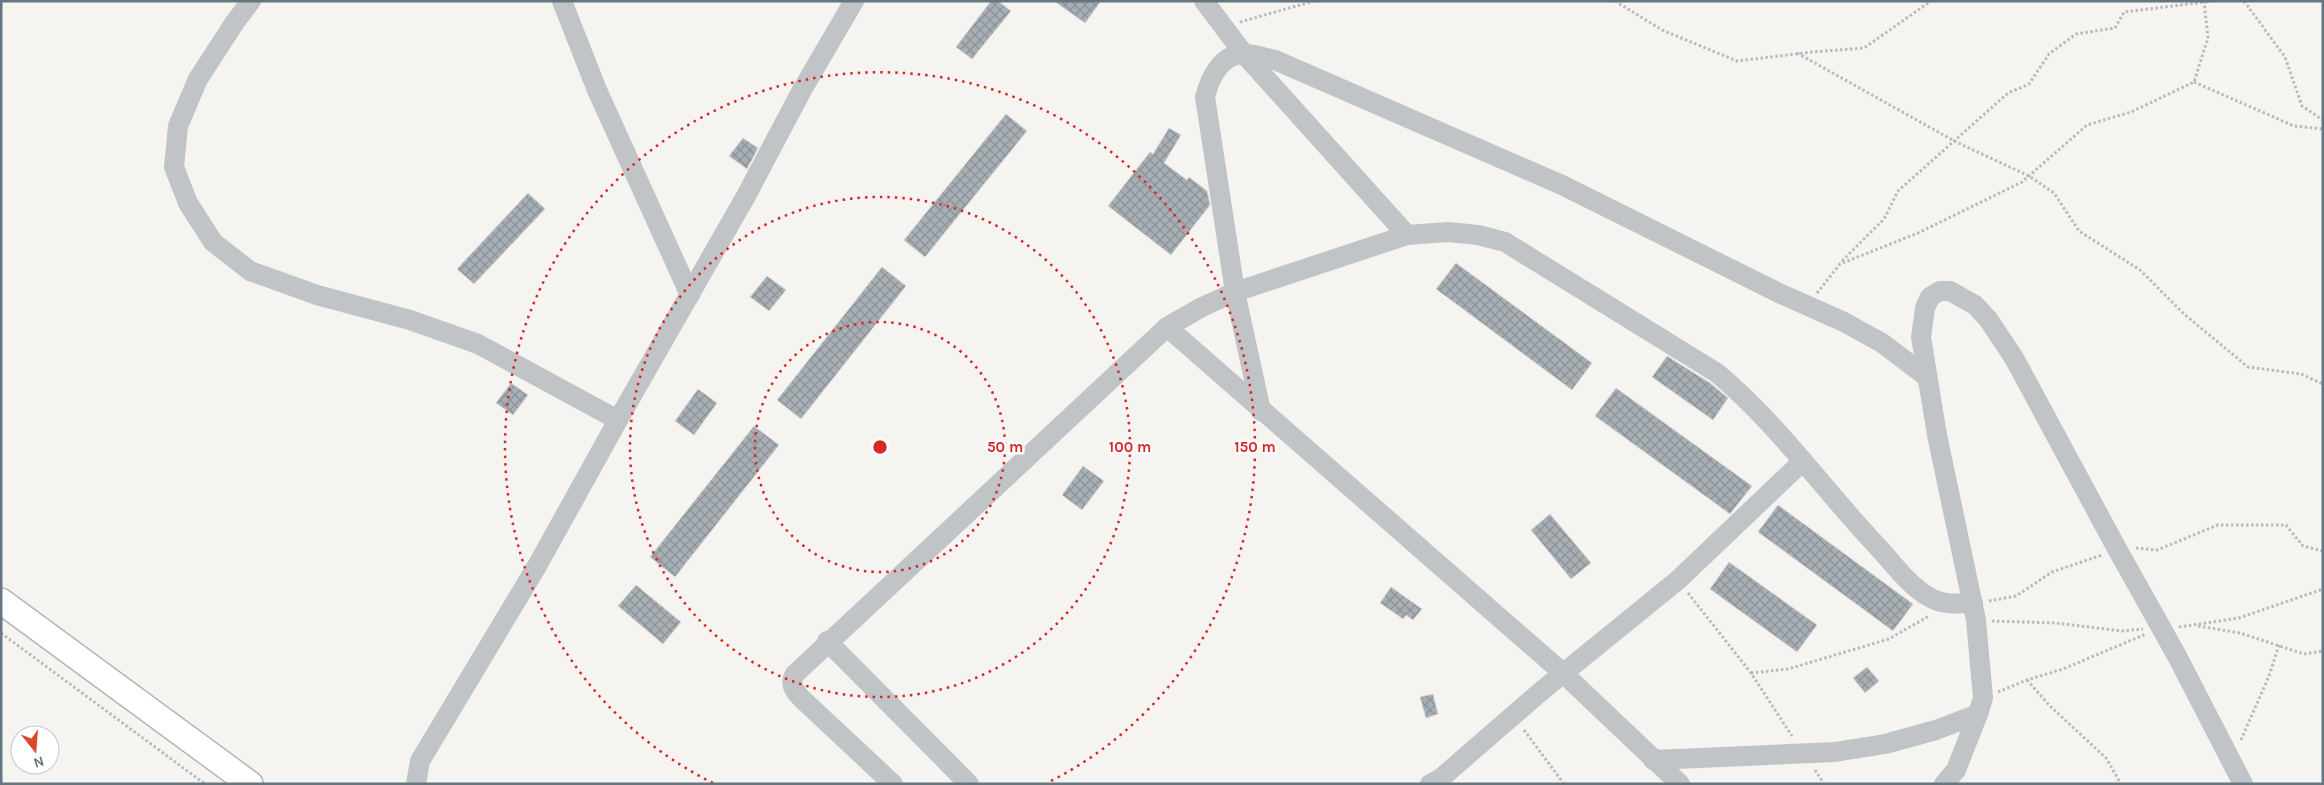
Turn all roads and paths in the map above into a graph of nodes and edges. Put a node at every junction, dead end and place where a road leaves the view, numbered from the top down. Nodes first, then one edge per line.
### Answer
1 (251, 1) edge
2 (562, 1) edge
3 (854, 1) edge
4 (1204, 1) edge
5 (1314, 1) edge
6 (1615, 1) edge
7 (1931, 1) edge
8 (2213, 1) edge
9 (2244, 1) edge
10 (2204, 2) edge
11 (1223, 27) junction
12 (1797, 53) junction
13 (1244, 54) junction
14 (2194, 82) junction
15 (2323, 120) edge
16 (2323, 129) edge
17 (1954, 141) junction
18 (2029, 176) junction
19 (1407, 235) junction
20 (1840, 264) junction
21 (1235, 292) junction
22 (690, 294) junction
23 (1808, 305) junction
24 (1167, 327) junction
25 (1926, 377) junction
26 (2323, 384) edge
27 (1261, 410) junction
28 (618, 420) junction
29 (1803, 461) junction
30 (2116, 547) junction
31 (2323, 551) edge
32 (1678, 580) junction
33 (2323, 589) edge
34 (1, 601) edge
35 (1949, 604) junction
36 (1974, 612) junction
37 (2195, 626) junction
38 (2161, 628) junction
39 (1, 632) edge
40 (828, 642) junction
41 (2279, 645) junction
42 (2323, 651) edge
43 (1563, 673) junction
44 (1751, 673) junction
45 (2027, 680) junction
46 (1981, 706) junction
47 (1513, 715) junction
48 (1804, 754) junction
49 (1653, 760) junction
50 (2232, 760) junction
51 (1435, 782) edge
52 (204, 784) edge
53 (250, 784) edge
54 (416, 784) edge
55 (893, 784) edge
56 (969, 784) edge
57 (1564, 784) edge
58 (1680, 784) edge
59 (1824, 784) edge
60 (1944, 784) edge
61 (2122, 784) edge
62 (2243, 784) edge

1 - 28 street
2 - 22 street
3 - 22 street
4 - 11 street
5 - 11 path
6 - 12 path
7 - 12 path
8 - 10 path
9 - 15 path
10 - 14 path
10 - 17 path
11 - 13 street
12 - 17 path
13 - 19 street
13 - 21 street
13 - 23 street
14 - 16 path
14 - 18 path
17 - 18 path
17 - 20 path
18 - 20 path
18 - 26 path
19 - 21 street
19 - 29 street
20 - 23 path
21 - 24 street
21 - 27 street
22 - 28 street
23 - 25 street
24 - 27 street
24 - 40 street
25 - 30 street
25 - 36 street
27 - 43 street
28 - 54 street
29 - 32 street
29 - 35 street
30 - 31 path
30 - 36 path
30 - 38 street
32 - 43 street
32 - 44 path
33 - 37 path
34 - 53 main road
35 - 36 street
35 - 44 path
36 - 38 path
36 - 46 street
37 - 38 path
37 - 41 path
38 - 45 path
38 - 50 street
39 - 52 path
40 - 55 street
40 - 56 street
41 - 42 path
41 - 50 path
43 - 47 street
43 - 49 street
44 - 48 path
45 - 46 path
45 - 61 path
46 - 48 street
46 - 60 street
47 - 51 street
47 - 57 path
48 - 49 street
48 - 59 path
49 - 58 street
50 - 62 street

